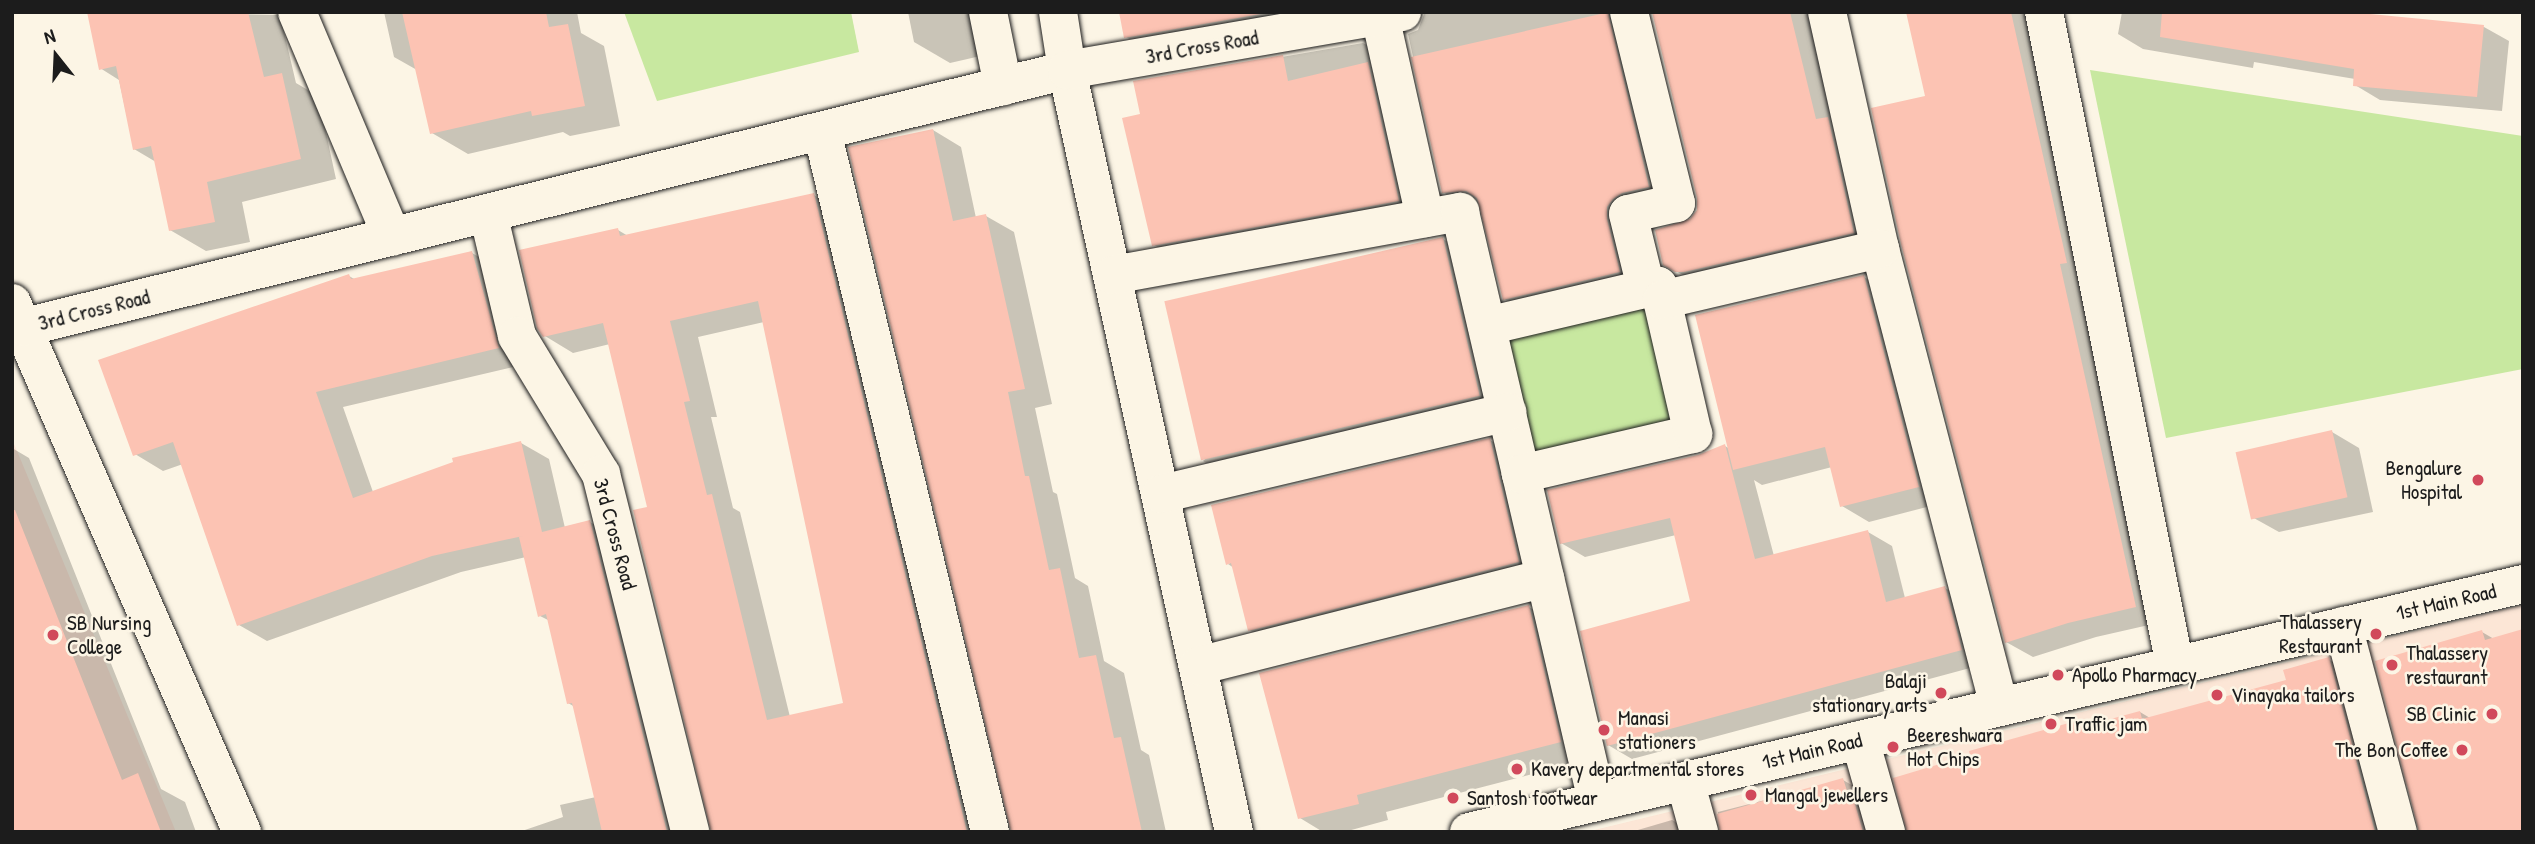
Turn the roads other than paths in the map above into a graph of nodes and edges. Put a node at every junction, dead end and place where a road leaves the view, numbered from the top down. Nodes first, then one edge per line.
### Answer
1 (297, 12) edge
2 (988, 12) edge
3 (1058, 12) edge
4 (1629, 12) edge
5 (1827, 12) edge
6 (2045, 12) edge
7 (1391, 14) edge
8 (1308, 20) edge
9 (1067, 70) junction
10 (1003, 86) junction
11 (822, 131) junction
12 (488, 213) junction
13 (1425, 218) junction
14 (392, 237) junction
15 (1880, 249) junction
16 (1113, 275) junction
17 (1654, 294) junction
18 (19, 315) edge
19 (1487, 326) junction
20 (1507, 412) junction
21 (1521, 474) junction
22 (1161, 495) junction
23 (1545, 578) junction
24 (2523, 583) edge
25 (2343, 626) junction
26 (1198, 666) junction
27 (2175, 666) junction
28 (1999, 707) junction
29 (1860, 740) junction
30 (1685, 781) junction
31 (1597, 801) junction
32 (1538, 824) edge
33 (242, 832) edge
34 (690, 832) edge
35 (990, 832) edge
36 (1234, 832) edge
37 (1469, 832) edge
38 (1699, 832) edge
39 (1886, 832) edge
40 (2398, 832) edge

1 - 14 street
2 - 10 street
3 - 9 street
4 - 17 street
5 - 15 street
6 - 27 street
7 - 8 street, 3rd Cross Road
7 - 13 street
8 - 9 street, 3rd Cross Road
9 - 10 street, 3rd Cross Road
9 - 16 street
10 - 11 street, 3rd Cross Road
11 - 12 street, 3rd Cross Road
11 - 35 street
12 - 14 street, 3rd Cross Road
12 - 34 street, 3rd Cross Road
13 - 16 street
13 - 19 street
14 - 18 street, 3rd Cross Road
15 - 17 street
15 - 28 street
16 - 22 street
17 - 19 street
17 - 21 street
18 - 33 street
19 - 20 street
20 - 21 street
20 - 22 street
21 - 23 street
22 - 26 street
23 - 26 street
23 - 31 street
24 - 25 street, 1st Main Road
25 - 27 street, 1st Main Road
25 - 40 street
26 - 36 street
27 - 28 street, 1st Main Road
28 - 29 street, 1st Main Road
29 - 30 street, 1st Main Road
29 - 39 street
30 - 31 street, 1st Main Road
30 - 38 street
31 - 32 street, 1st Main Road
32 - 37 street, 1st Main Road

